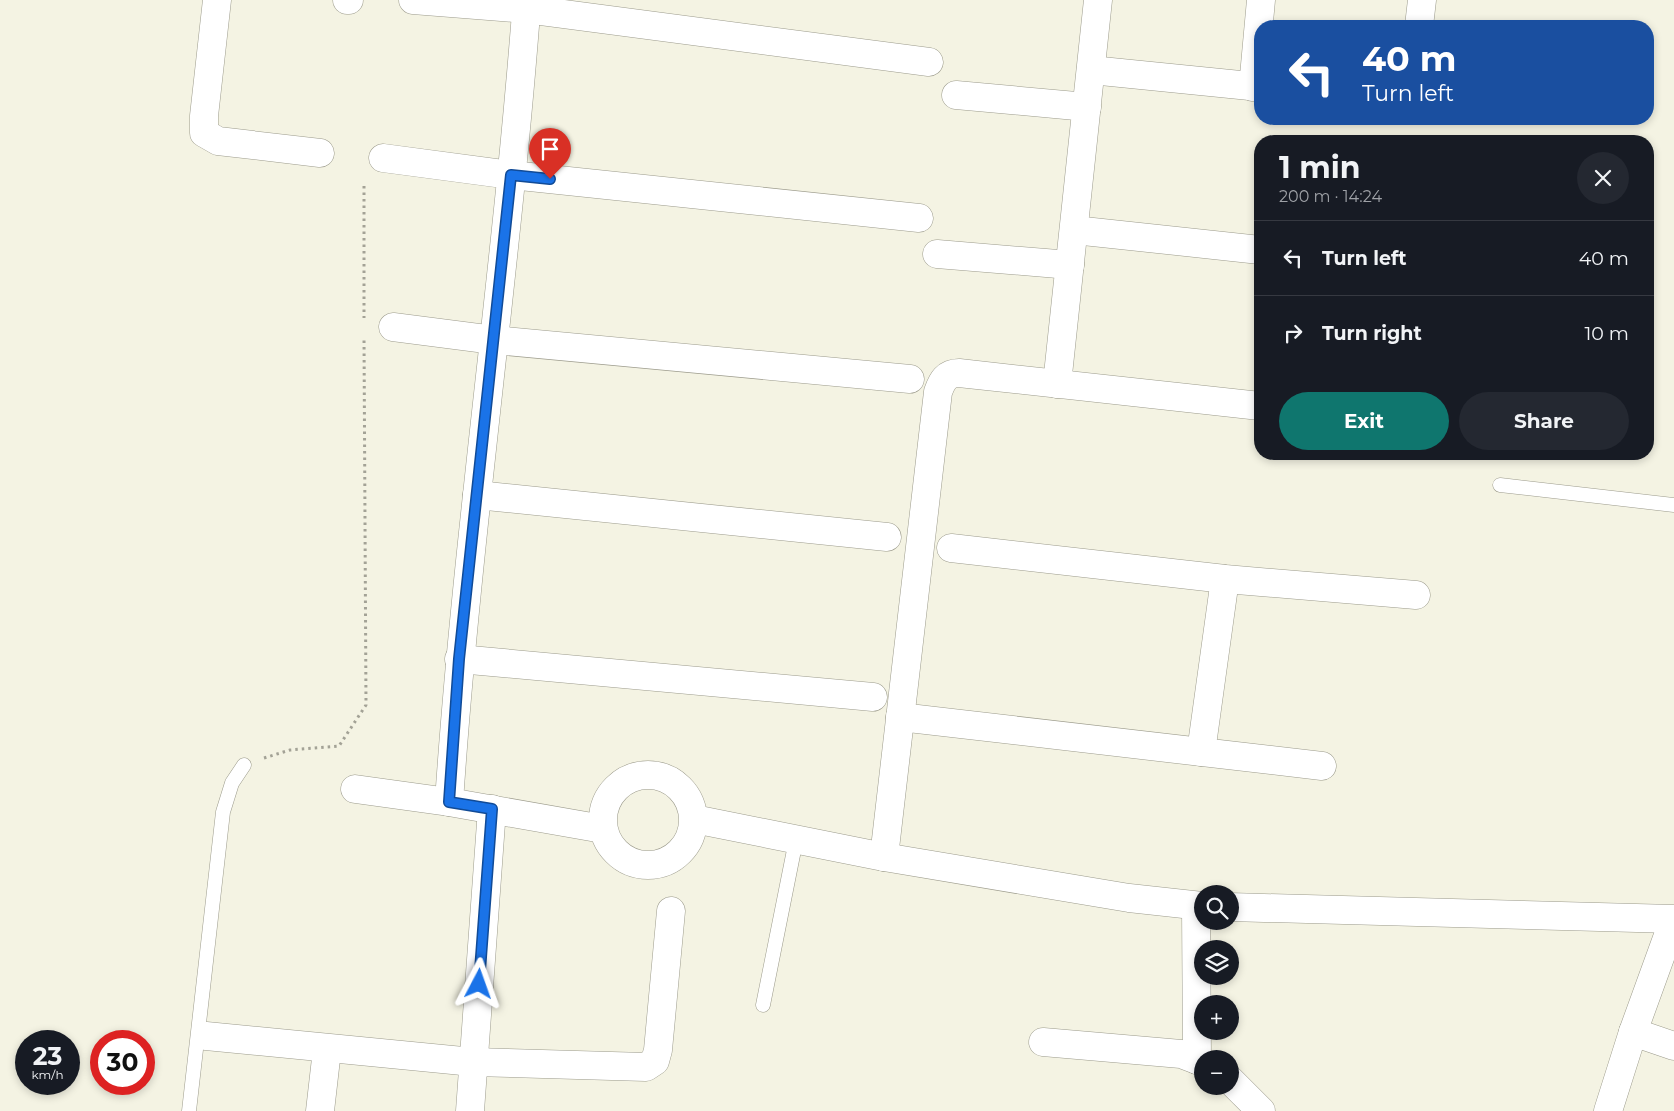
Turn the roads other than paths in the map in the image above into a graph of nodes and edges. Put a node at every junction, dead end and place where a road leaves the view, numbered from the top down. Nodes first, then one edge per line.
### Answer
1 (217, 0) edge
2 (413, 0) edge
3 (1098, 0) edge
4 (1261, 0) edge
5 (1422, 0) edge
6 (526, 4) edge
7 (1260, 20) edge
8 (1420, 20) edge
9 (929, 62) dead end
10 (1091, 70) junction
11 (1254, 87) edge
12 (956, 95) dead end
13 (1087, 107) junction
14 (320, 153) dead end
15 (383, 158) dead end
16 (511, 175) junction
17 (919, 218) dead end
18 (1074, 230) junction
19 (1254, 249) edge
20 (937, 254) dead end
21 (1070, 265) junction
22 (393, 327) dead end
23 (494, 340) junction
24 (910, 379) dead end
25 (1057, 384) junction
26 (1254, 405) edge
27 (1500, 485) dead end
28 (477, 495) junction
29 (1674, 504) edge
30 (887, 537) dead end
31 (951, 548) dead end
32 (1225, 579) junction
33 (1416, 595) dead end
34 (459, 659) junction
35 (873, 697) dead end
36 (900, 717) junction
37 (1201, 752) junction
38 (244, 764) road end
39 (1322, 766) dead end
40 (355, 789) dead end
41 (449, 802) junction
42 (492, 809) junction
43 (694, 819) junction
44 (603, 829) junction
45 (796, 840) junction
46 (884, 857) junction
47 (1194, 905) edge
48 (1239, 907) edge
49 (671, 911) dead end
50 (1199, 930) edge
51 (763, 1005) dead end
52 (1633, 1032) junction
53 (206, 1036) dead end
54 (1043, 1042) dead end
55 (1674, 1046) edge
56 (327, 1050) junction
57 (1200, 1050) edge
58 (1194, 1059) edge
59 (473, 1062) junction
60 (1239, 1089) edge
61 (189, 1111) edge
62 (320, 1111) edge
63 (470, 1111) edge
64 (1261, 1111) edge
65 (1608, 1111) edge

1 - 14 street
2 - 6 street
3 - 10 street
4 - 7 street
5 - 8 street
6 - 9 street
6 - 16 street
10 - 11 street
10 - 13 street
12 - 13 street
13 - 18 street
15 - 16 street
16 - 17 street
16 - 23 street
18 - 19 street
18 - 21 street
20 - 21 street
21 - 25 street
22 - 23 street
23 - 24 street
23 - 28 street
25 - 26 street
25 - 36 street
27 - 29 lane
28 - 30 street
28 - 34 street
31 - 32 street
32 - 33 street
32 - 37 street
34 - 35 street
34 - 41 street
36 - 37 street
36 - 46 street
37 - 39 street
38 - 61 lane
40 - 41 street
41 - 42 street
42 - 44 street
42 - 59 street
43 - 44 street
43 - 44 street
43 - 45 street
45 - 46 street
45 - 51 lane
46 - 47 street
48 - 52 street
49 - 59 street
50 - 57 street
52 - 55 street
52 - 65 street
53 - 56 street
54 - 58 street
56 - 59 street
56 - 62 street
59 - 63 street
60 - 64 street

